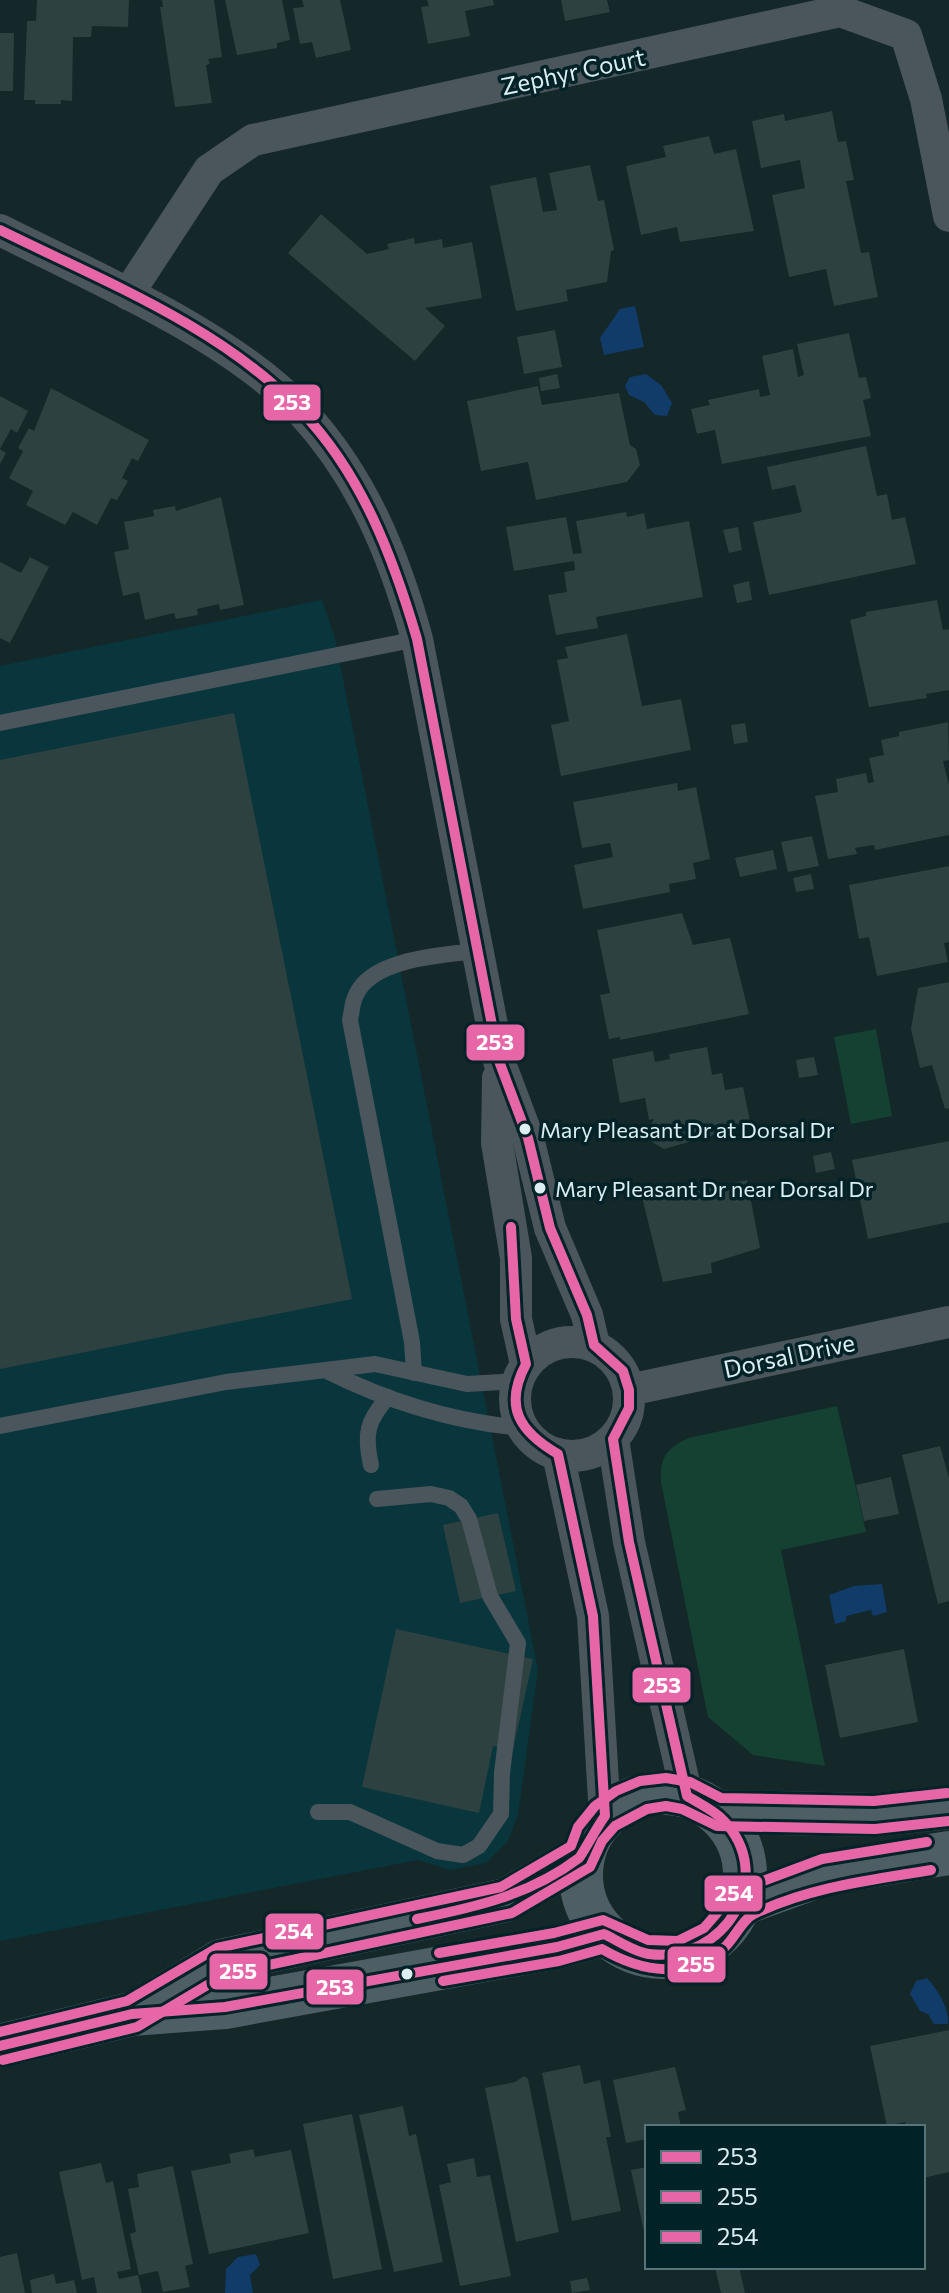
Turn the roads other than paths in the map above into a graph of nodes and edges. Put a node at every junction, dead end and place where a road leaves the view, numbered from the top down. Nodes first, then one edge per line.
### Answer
1 (949, 216) edge
2 (0, 230) edge
3 (128, 294) junction
4 (417, 639) junction
5 (0, 723) edge
6 (478, 951) junction
7 (499, 1061) junction
8 (949, 1322) edge
9 (594, 1345) junction
10 (327, 1371) junction
11 (414, 1373) junction
12 (522, 1373) junction
13 (629, 1390) junction
14 (388, 1397) junction
15 (0, 1426) edge
16 (522, 1428) junction
17 (613, 1439) junction
18 (558, 1454) junction
19 (371, 1465) dead end
20 (377, 1499) dead end
21 (702, 1804) junction
22 (949, 1807) edge
23 (318, 1812) dead end
24 (605, 1816) junction
25 (949, 1853) edge
26 (582, 1856) junction
27 (741, 1904) junction
28 (604, 1934) junction
29 (132, 2014) junction
30 (0, 2046) edge

1 - 3 street, Zephyr Court
2 - 3 street
3 - 4 street
4 - 5 lane
4 - 6 street
6 - 7 street
6 - 11 lane
7 - 9 street
7 - 12 street
8 - 13 street, Dorsal Drive
9 - 12 street
9 - 13 street
10 - 11 lane
10 - 14 lane
10 - 15 lane
11 - 12 lane
12 - 16 street
13 - 17 street
14 - 16 lane
14 - 19 lane
16 - 18 street
17 - 18 street
17 - 21 street
18 - 24 street
20 - 23 lane
21 - 22 main road
21 - 24 main road
21 - 27 main road
24 - 26 main road
25 - 27 main road
26 - 28 main road
26 - 29 main road
27 - 28 main road
28 - 29 main road
29 - 30 main road

